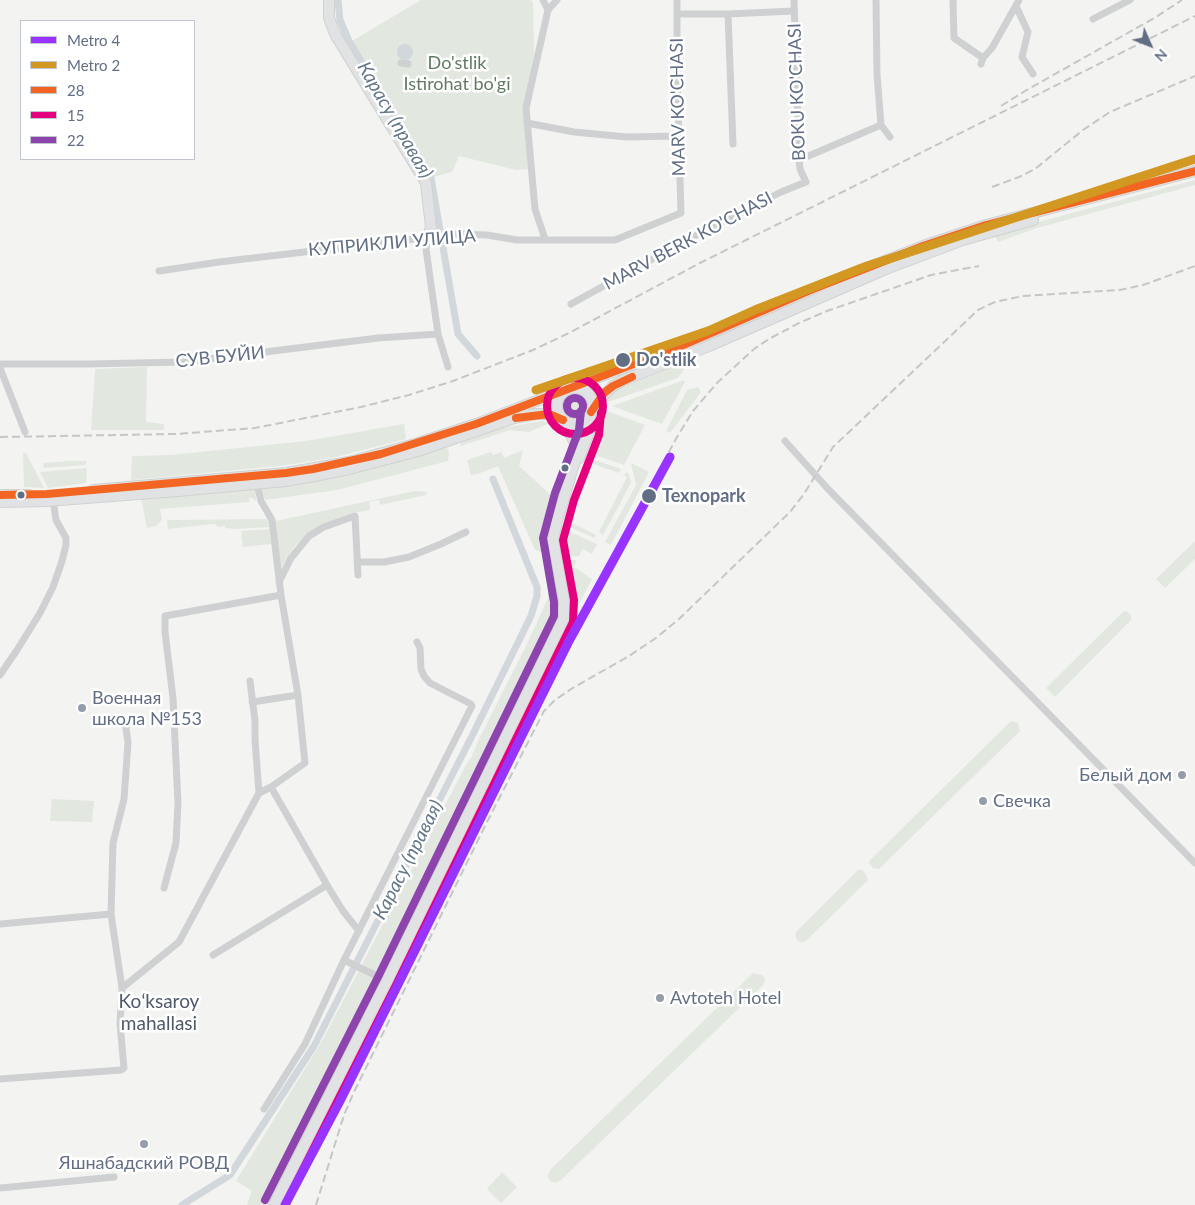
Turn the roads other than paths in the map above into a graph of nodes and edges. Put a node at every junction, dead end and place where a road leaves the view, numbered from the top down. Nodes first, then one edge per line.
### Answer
1 (329, 0) edge
2 (543, 0) edge
3 (557, 0) edge
4 (677, 0) edge
5 (794, 0) edge
6 (876, 0) edge
7 (953, 0) edge
8 (1130, 0) edge
9 (1018, 3) edge
10 (548, 10) junction
11 (794, 11) junction
12 (677, 14) junction
13 (728, 14) junction
14 (1094, 19) dead end
15 (1033, 74) dead end
16 (528, 123) junction
17 (881, 125) junction
18 (678, 136) junction
19 (890, 137) dead end
20 (733, 144) dead end
21 (799, 160) junction
22 (1195, 171) edge
23 (1195, 178) edge
24 (806, 182) joint
25 (681, 213) joint
26 (431, 236) junction
27 (545, 239) junction
28 (160, 271) dead end
29 (570, 304) dead end
30 (438, 334) junction
31 (0, 364) edge
32 (448, 367) dead end
33 (0, 368) edge
34 (613, 386) junction
35 (569, 389) junction
36 (592, 412) junction
37 (563, 420) junction
38 (25, 432) dead end
39 (589, 432) junction
40 (785, 441) dead end
41 (257, 484) junction
42 (0, 495) edge
43 (564, 497) junction
44 (53, 500) junction
45 (0, 502) edge
46 (466, 532) dead end
47 (357, 562) junction
48 (358, 575) dead end
49 (279, 582) junction
50 (281, 595) junction
51 (418, 642) dead end
52 (0, 675) edge
53 (250, 681) dead end
54 (298, 695) junction
55 (252, 702) junction
56 (125, 722) dead end
57 (271, 787) junction
58 (259, 793) junction
59 (1195, 863) edge
60 (327, 885) junction
61 (164, 888) dead end
62 (111, 914) junction
63 (0, 924) edge
64 (359, 931) junction
65 (213, 955) dead end
66 (344, 960) junction
67 (387, 981) junction
68 (122, 988) junction
69 (0, 1079) edge
70 (264, 1109) dead end
71 (114, 1177) dead end
72 (0, 1188) edge
73 (274, 1205) edge

1 - 26 main road
2 - 10 street
3 - 10 street
4 - 12 street, MARV KO'CHASI
5 - 11 street, BOKU KO'CHASI
6 - 17 street
7 - 9 street
8 - 14 street
9 - 15 street
10 - 16 street
11 - 13 street
11 - 21 street, BOKU KO'CHASI
12 - 13 street
12 - 18 street, MARV KO'CHASI
13 - 20 street
16 - 18 street
16 - 27 street
17 - 19 street
17 - 21 street
18 - 25 street, MARV KO'CHASI
21 - 24 street, BOKU KO'CHASI
22 - 35 main road
23 - 34 main road
24 - 29 street, MARV BERK KO'CHASI
25 - 27 street, КУПРИКЛИ УЛИЦА
26 - 27 street, КУПРИКЛИ УЛИЦА
26 - 28 street, КУПРИКЛИ УЛИЦА
26 - 30 street
30 - 31 street, СУВ БУЙИ
30 - 32 street
33 - 38 street
34 - 36 main road
34 - 39 main road
35 - 36 main road
35 - 37 main road
35 - 42 main road
36 - 37 main road
36 - 39 main road
37 - 41 main road
37 - 43 main road
39 - 43 main road
40 - 59 street
41 - 44 main road
41 - 49 street
43 - 67 main road
44 - 45 main road
44 - 52 street
46 - 47 street
47 - 48 street
47 - 49 street
49 - 50 street
50 - 54 street
50 - 61 street
51 - 64 street
53 - 55 street
54 - 55 street
54 - 57 street
55 - 58 street
56 - 62 street
57 - 58 street
57 - 60 street
58 - 68 street
60 - 64 street
60 - 65 street
62 - 63 street
62 - 68 street
64 - 66 street
66 - 67 street
66 - 70 street
67 - 73 main road
68 - 69 street
71 - 72 street

